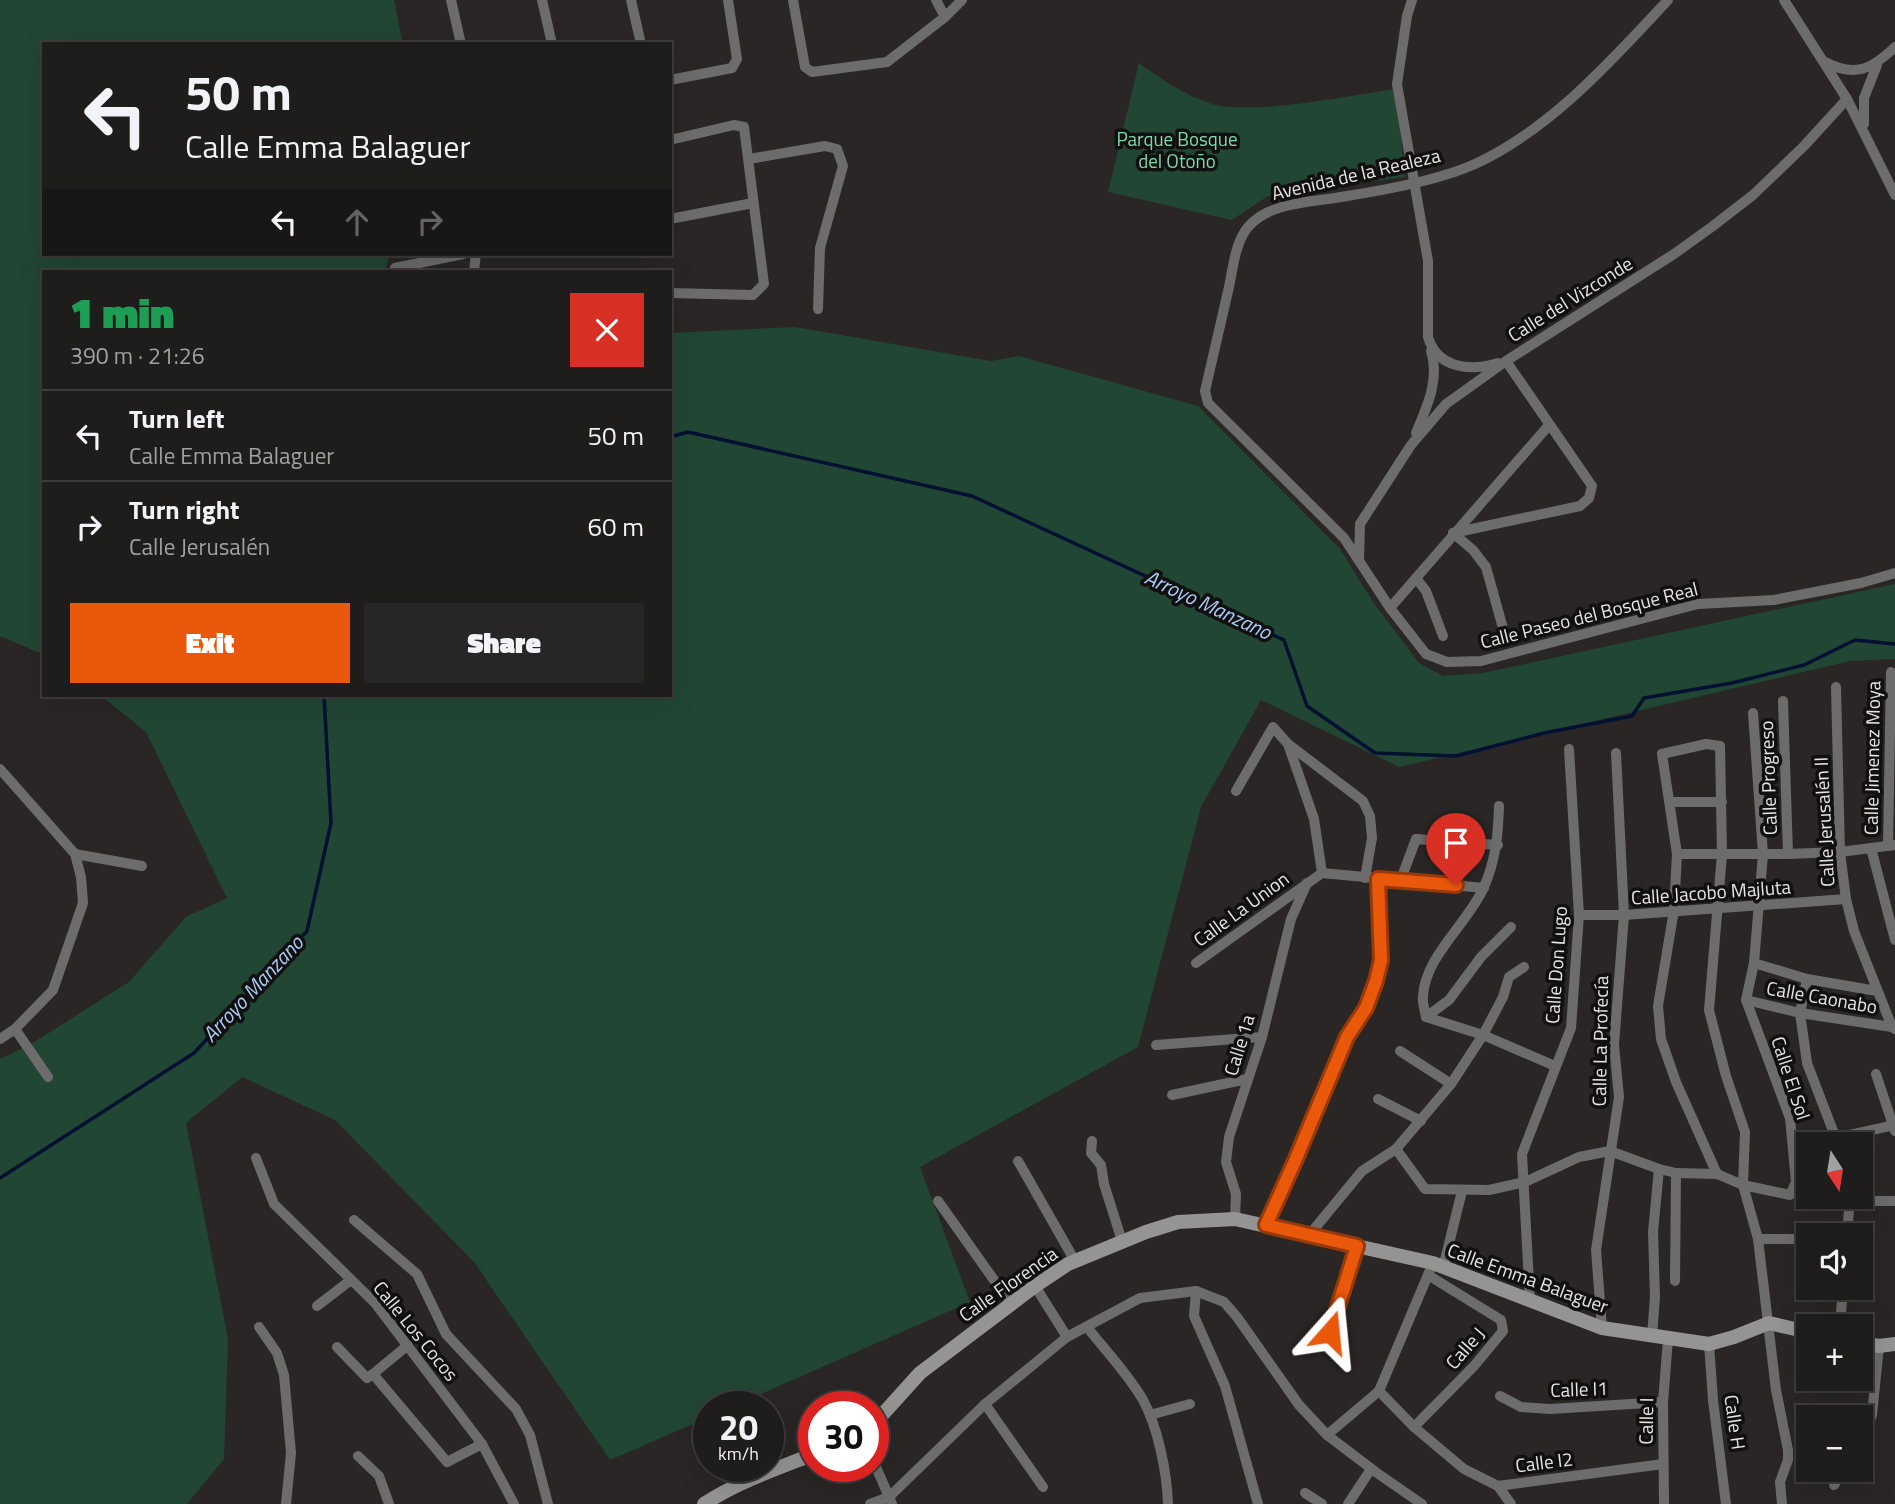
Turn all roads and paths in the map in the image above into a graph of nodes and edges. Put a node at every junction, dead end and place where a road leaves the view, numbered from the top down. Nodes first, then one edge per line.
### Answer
1 (451, 0) edge
2 (542, 0) edge
3 (631, 0) edge
4 (728, 0) edge
5 (793, 0) edge
6 (936, 0) edge
7 (962, 0) edge
8 (1412, 0) edge
9 (1668, 0) edge
10 (1784, 0) edge
11 (945, 17) junction
12 (461, 42) edge
13 (552, 42) edge
14 (641, 42) edge
15 (1895, 47) edge
16 (1824, 62) junction
17 (1877, 65) junction
18 (672, 80) edge
19 (1847, 99) junction
20 (1866, 133) junction
21 (672, 139) edge
22 (749, 159) junction
23 (1415, 182) junction
24 (1895, 195) edge
25 (753, 203) junction
26 (672, 219) edge
27 (453, 256) edge
28 (395, 268) dead end
29 (672, 293) edge
30 (818, 309) dead end
31 (1427, 337) junction
32 (1506, 361) junction
33 (1205, 391) joint
34 (1549, 425) junction
35 (1411, 445) junction
36 (1360, 524) junction
37 (1336, 530) junction
38 (1453, 533) junction
39 (1359, 560) junction
40 (1895, 573) edge
41 (1416, 578) junction
42 (1390, 608) junction
43 (1443, 636) dead end
44 (1506, 639) dead end
45 (1891, 672) dead end
46 (1836, 687) dead end
47 (1783, 701) dead end
48 (1752, 713) dead end
49 (1287, 744) junction
50 (1569, 749) dead end
51 (1616, 753) dead end
52 (0, 769) edge
53 (1236, 791) dead end
54 (1892, 799) edge
55 (1670, 802) junction
56 (1722, 802) junction
57 (1499, 806) dead end
58 (1498, 845) junction
59 (1891, 846) edge
60 (1871, 848) junction
61 (1840, 852) junction
62 (1676, 853) junction
63 (75, 854) junction
64 (1722, 854) junction
65 (1763, 854) junction
66 (1788, 854) junction
67 (142, 866) dead end
68 (1322, 873) junction
69 (1365, 878) junction
70 (1378, 879) junction
71 (1401, 880) junction
72 (1307, 883) junction
73 (1484, 888) junction
74 (1846, 899) junction
75 (1760, 907) junction
76 (1717, 908) junction
77 (1674, 910) junction
78 (1579, 915) junction
79 (1624, 915) junction
80 (1511, 927) dead end
81 (1895, 940) edge
82 (1196, 963) dead end
83 (1754, 963) junction
84 (1524, 967) dead end
85 (1807, 979) junction
86 (1877, 991) junction
87 (1746, 1000) junction
88 (1801, 1013) junction
89 (1426, 1017) junction
90 (1893, 1028) edge
91 (15, 1029) junction
92 (1483, 1035) junction
93 (1262, 1037) junction
94 (0, 1039) edge
95 (1156, 1045) dead end
96 (1399, 1051) dead end
97 (1555, 1066) junction
98 (1876, 1074) dead end
99 (48, 1077) dead end
100 (1247, 1079) junction
101 (1451, 1084) junction
102 (1172, 1095) dead end
103 (1378, 1099) dead end
104 (1421, 1121) junction
105 (1895, 1127) edge
106 (1834, 1132) edge
107 (1873, 1132) edge
108 (1092, 1141) dead end
109 (1396, 1149) junction
110 (1610, 1152) junction
111 (256, 1158) dead end
112 (1018, 1161) dead end
113 (1659, 1169) junction
114 (1676, 1173) junction
115 (1717, 1174) junction
116 (1525, 1182) junction
117 (1743, 1185) junction
118 (1462, 1191) junction
119 (1873, 1200) edge
120 (938, 1201) dead end
121 (1895, 1201) edge
122 (1235, 1219) junction
123 (354, 1220) dead end
124 (1266, 1225) junction
125 (1310, 1234) junction
126 (1758, 1239) junction
127 (1796, 1239) edge
128 (1122, 1241) junction
129 (1357, 1246) junction
130 (1075, 1261) junction
131 (1435, 1269) junction
132 (351, 1280) junction
133 (1675, 1281) dead end
134 (1035, 1286) junction
135 (1196, 1292) junction
136 (1530, 1301) junction
137 (1011, 1304) junction
138 (317, 1306) dead end
139 (1769, 1323) junction
140 (1087, 1326) junction
141 (259, 1327) dead end
142 (1602, 1328) junction
143 (1796, 1329) edge
144 (1330, 1332) dead end
145 (1651, 1336) junction
146 (1067, 1337) junction
147 (1668, 1339) junction
148 (1895, 1343) edge
149 (1709, 1344) junction
150 (408, 1345) junction
151 (1873, 1345) edge
152 (1879, 1346) junction
153 (337, 1347) dead end
154 (373, 1374) junction
155 (1379, 1391) junction
156 (1500, 1396) dead end
157 (1663, 1402) junction
158 (985, 1404) junction
159 (1190, 1404) dead end
160 (1873, 1405) edge
161 (889, 1407) edge
162 (1150, 1415) junction
163 (1414, 1427) junction
164 (1327, 1435) junction
165 (482, 1444) junction
166 (358, 1456) dead end
167 (798, 1460) edge
168 (1663, 1464) junction
169 (1371, 1469) junction
170 (882, 1482) edge
171 (1836, 1482) edge
172 (1834, 1485) dead end
173 (1498, 1486) junction
174 (1043, 1487) dead end
175 (1305, 1493) dead end
176 (890, 1500) edge
177 (286, 1504) edge
178 (389, 1504) edge
179 (514, 1504) edge
180 (548, 1504) edge
181 (704, 1504) edge
182 (870, 1504) edge
183 (1168, 1504) edge
184 (1258, 1504) edge
185 (1322, 1504) edge
186 (1348, 1504) edge
187 (1422, 1504) edge
188 (1511, 1504) edge
189 (1664, 1504) edge
190 (1726, 1504) edge
191 (1782, 1504) edge

1 - 12 street
2 - 13 street
3 - 14 street
4 - 18 street
5 - 11 street
6 - 11 street
7 - 11 street
8 - 23 street
9 - 23 street, Avenida de la Realeza
10 - 16 street
15 - 17 street
16 - 17 street
16 - 19 street
17 - 20 street
19 - 20 street
19 - 32 street, Calle del Vizconde
20 - 24 street
21 - 22 street
22 - 25 street
22 - 30 street
23 - 31 street
23 - 33 street, Avenida de la Realeza
25 - 26 street
25 - 29 street
27 - 28 street
31 - 32 street
31 - 35 street
32 - 34 street
32 - 35 street, Calle del Vizconde
33 - 37 street, Calle Paseo del Bosque Real
34 - 38 street
34 - 38 street
35 - 36 street, Calle del Vizconde
36 - 37 street
36 - 39 street
37 - 39 street, Calle Paseo del Bosque Real
38 - 41 street
38 - 44 street
39 - 42 street, Calle Paseo del Bosque Real
40 - 42 street, Calle Paseo del Bosque Real
41 - 42 street
41 - 43 street
45 - 54 street, Calle Jimenez Moya
46 - 61 street, Calle Jerusalén II
47 - 66 street, Calle Progreso
48 - 65 street
49 - 53 street
49 - 68 street
49 - 69 street
50 - 78 street, Calle Don Lugo
51 - 79 street, Calle La Profecía
52 - 63 street
54 - 59 street, Calle Jimenez Moya
55 - 56 street
55 - 56 street
55 - 62 street
56 - 64 street
57 - 58 street
58 - 71 street
58 - 73 street
59 - 60 street
60 - 61 street
60 - 81 street
61 - 66 street
61 - 74 street, Calle Jerusalén II
62 - 64 street
62 - 77 street
63 - 67 street
63 - 91 street
64 - 65 street
64 - 76 street
65 - 66 street
65 - 75 street
68 - 69 street
68 - 72 street, Calle La Union
69 - 70 street
70 - 71 street
70 - 124 street
71 - 73 street
72 - 82 street, Calle La Union
72 - 93 street, Calle 1a
73 - 89 street
74 - 75 street, Calle Jacobo Majluta
74 - 86 street, Calle Jerusalén II
75 - 76 street, Calle Jacobo Majluta
75 - 83 street
76 - 77 street, Calle Jacobo Majluta
76 - 117 street
77 - 79 street, Calle Jacobo Majluta
77 - 115 street
78 - 79 street, Calle Jacobo Majluta
78 - 97 street, Calle Don Lugo
79 - 110 street, Calle La Profecía
80 - 89 street
83 - 85 street
83 - 87 street
84 - 92 street
85 - 86 street
85 - 88 street
86 - 90 street, Calle Jerusalén II
87 - 88 street, Calle Caonabo
87 - 117 street, Calle El Sol
88 - 90 street, Calle Caonabo
88 - 106 street
89 - 92 street
91 - 94 street
91 - 99 street
92 - 97 street
92 - 101 street
93 - 95 street
93 - 100 street, Calle 1a
96 - 101 street
97 - 116 street, Calle Don Lugo
98 - 105 street
100 - 102 street
100 - 122 street, Calle 1a
101 - 104 street
103 - 104 street
104 - 109 street
105 - 107 street
108 - 128 street
109 - 118 street, Calle El Sol
109 - 125 street
110 - 113 street, Calle El Sol
110 - 116 street, Calle El Sol
110 - 142 street, Calle La Profecía
111 - 132 street, Calle Los Cocos
112 - 130 street
113 - 114 street, Calle El Sol
113 - 145 street
114 - 115 street, Calle El Sol
114 - 133 street
115 - 117 street, Calle El Sol
116 - 118 street, Calle El Sol
116 - 136 street, Calle Don Lugo
117 - 126 street
118 - 131 street
119 - 121 street
120 - 137 street
122 - 124 street, Calle Emma Balaguer
122 - 128 street, Calle Florencia
123 - 180 street
124 - 125 street, Calle Emma Balaguer
125 - 129 street, Calle Emma Balaguer
126 - 127 street
126 - 139 street
128 - 130 street, Calle Florencia
129 - 131 street, Calle Emma Balaguer
129 - 144 street
130 - 134 street, Calle Florencia
131 - 136 street, Calle Emma Balaguer
131 - 155 street
131 - 163 street, Calle J
132 - 138 street
132 - 150 street, Calle Los Cocos
134 - 137 street, Calle Florencia
134 - 146 street
135 - 140 street
135 - 164 street
135 - 184 street
136 - 142 street, Calle Emma Balaguer
137 - 161 street, Calle Florencia
139 - 143 street
139 - 149 street, Calle Emma Balaguer
139 - 191 street
140 - 146 street
140 - 162 street
141 - 177 street
142 - 145 street, Calle Emma Balaguer
145 - 147 street, Calle Emma Balaguer
146 - 158 street
147 - 149 street, Calle Emma Balaguer
147 - 157 street, Calle I
148 - 152 street
149 - 190 street, Calle H
150 - 154 street
150 - 165 street, Calle Los Cocos
151 - 152 street
152 - 160 street
153 - 154 street
154 - 165 street
155 - 163 street, Calle I2
155 - 164 street
156 - 157 street, Calle I1
157 - 168 street, Calle I
158 - 174 street
158 - 176 street
159 - 162 street
162 - 183 street
163 - 173 street, Calle I2
164 - 169 street
165 - 179 street, Calle Los Cocos
166 - 178 street
167 - 181 street
168 - 173 street, Calle I2
168 - 189 street, Calle I
169 - 186 street
169 - 187 street
170 - 176 street
171 - 172 street
173 - 188 street
175 - 185 street
176 - 182 street

